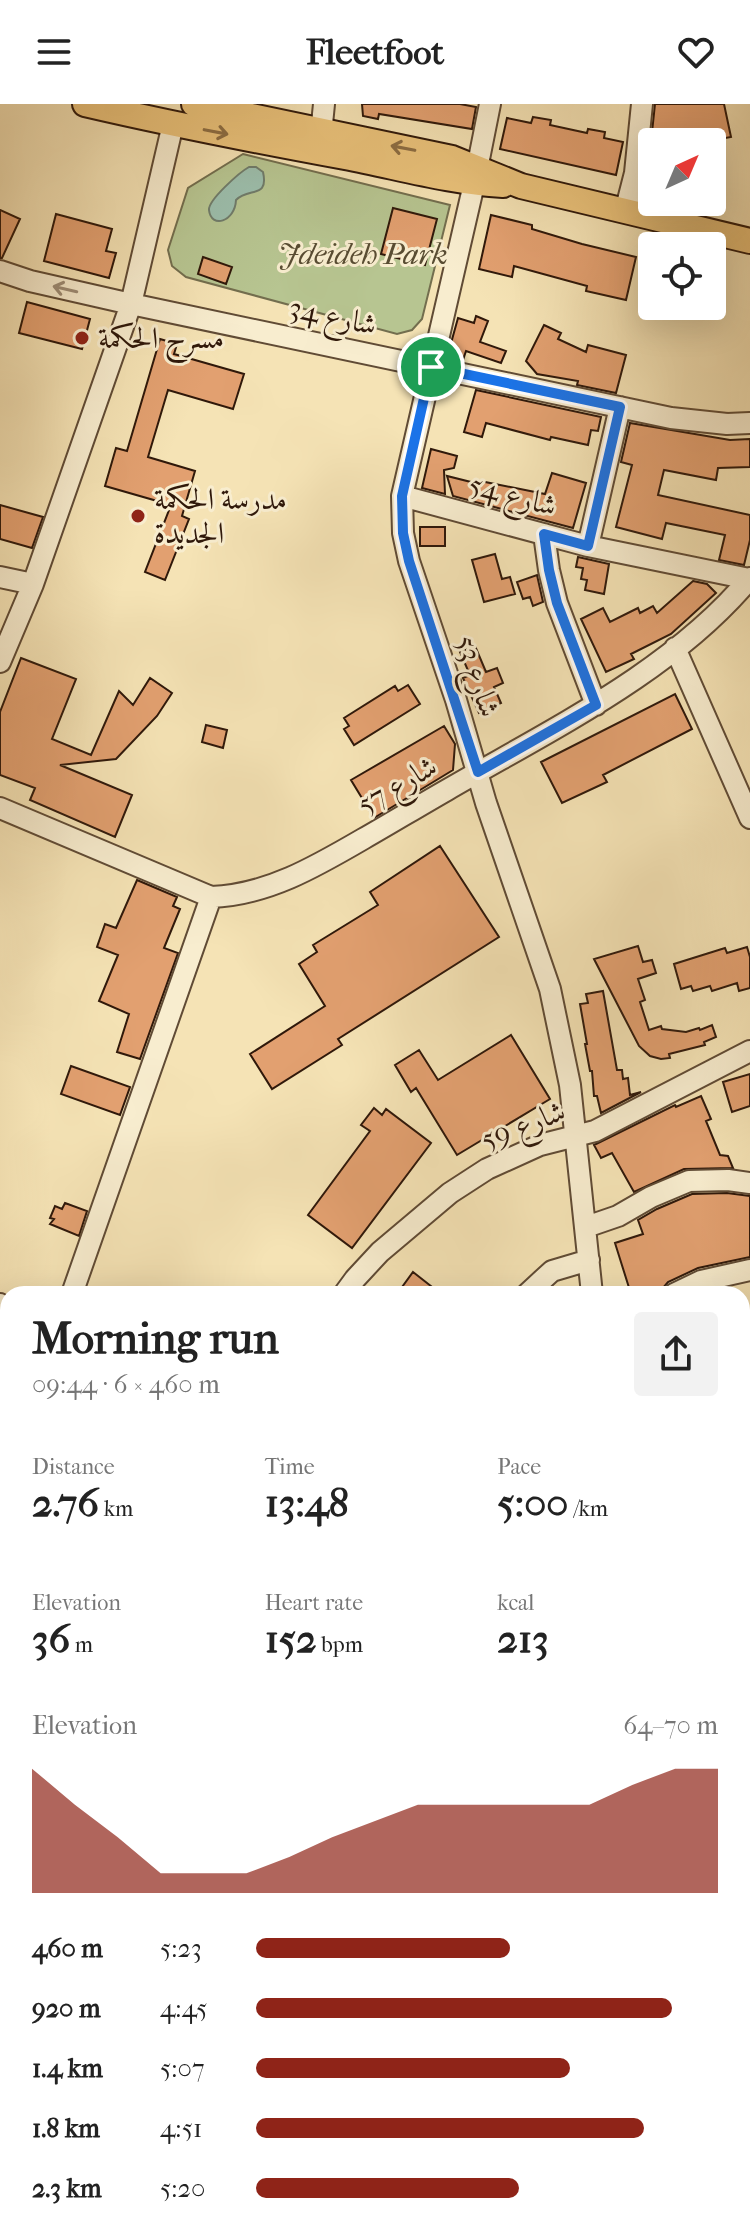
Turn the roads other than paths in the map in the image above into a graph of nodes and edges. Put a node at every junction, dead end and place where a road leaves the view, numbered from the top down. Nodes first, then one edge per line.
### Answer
1 (85, 104) edge
2 (194, 104) edge
3 (324, 104) edge
4 (490, 104) edge
5 (642, 104) edge
6 (173, 124) junction
7 (320, 142) junction
8 (476, 176) junction
9 (625, 212) junction
10 (750, 241) edge
11 (0, 271) edge
12 (131, 304) junction
13 (431, 367) junction
14 (620, 407) junction
15 (750, 423) edge
16 (402, 496) junction
17 (544, 534) junction
18 (588, 546) junction
19 (0, 577) edge
20 (749, 579) edge
21 (33, 584) junction
22 (675, 648) junction
23 (0, 662) edge
24 (596, 705) junction
25 (478, 772) junction
26 (0, 808) edge
27 (750, 818) edge
28 (211, 897) junction
29 (750, 1051) edge
30 (576, 1136) junction
31 (750, 1183) edge
32 (586, 1227) junction
33 (589, 1260) junction
34 (750, 1270) edge
35 (75, 1286) edge
36 (350, 1286) edge
37 (536, 1286) edge
38 (591, 1286) edge
39 (691, 1286) edge

1 - 6 main road
2 - 7 main road
3 - 7 street
4 - 8 street, شارع 53
5 - 9 street
6 -> 7 main road
6 - 12 street
7 - 8 main road
8 - 9 main road
8 - 13 street, شارع 53
9 - 10 main road
12 -> 11 street, شارع 34
12 - 13 street, شارع 34
12 - 21 street
13 - 14 street, شارع 34
13 - 16 street, شارع 53
14 - 15 street, شارع 34
14 - 18 street
16 - 17 street, شارع 54
16 - 25 street, شارع 53
17 - 18 street, شارع 54
17 - 24 street
18 - 20 street, شارع 54
19 - 21 street
20 - 22 street, شارع 57
21 - 23 street
22 - 24 street, شارع 57
22 - 27 street
24 - 25 street, شارع 57
25 - 28 street, شارع 57
25 - 30 street, شارع 53
26 - 28 street
28 - 35 street
29 - 30 street, شارع 59
30 - 32 street, شارع 53
30 - 36 street, شارع 59
31 - 32 street
32 - 33 street, شارع 53
33 - 37 street
33 - 38 street, شارع 53
34 - 39 street

